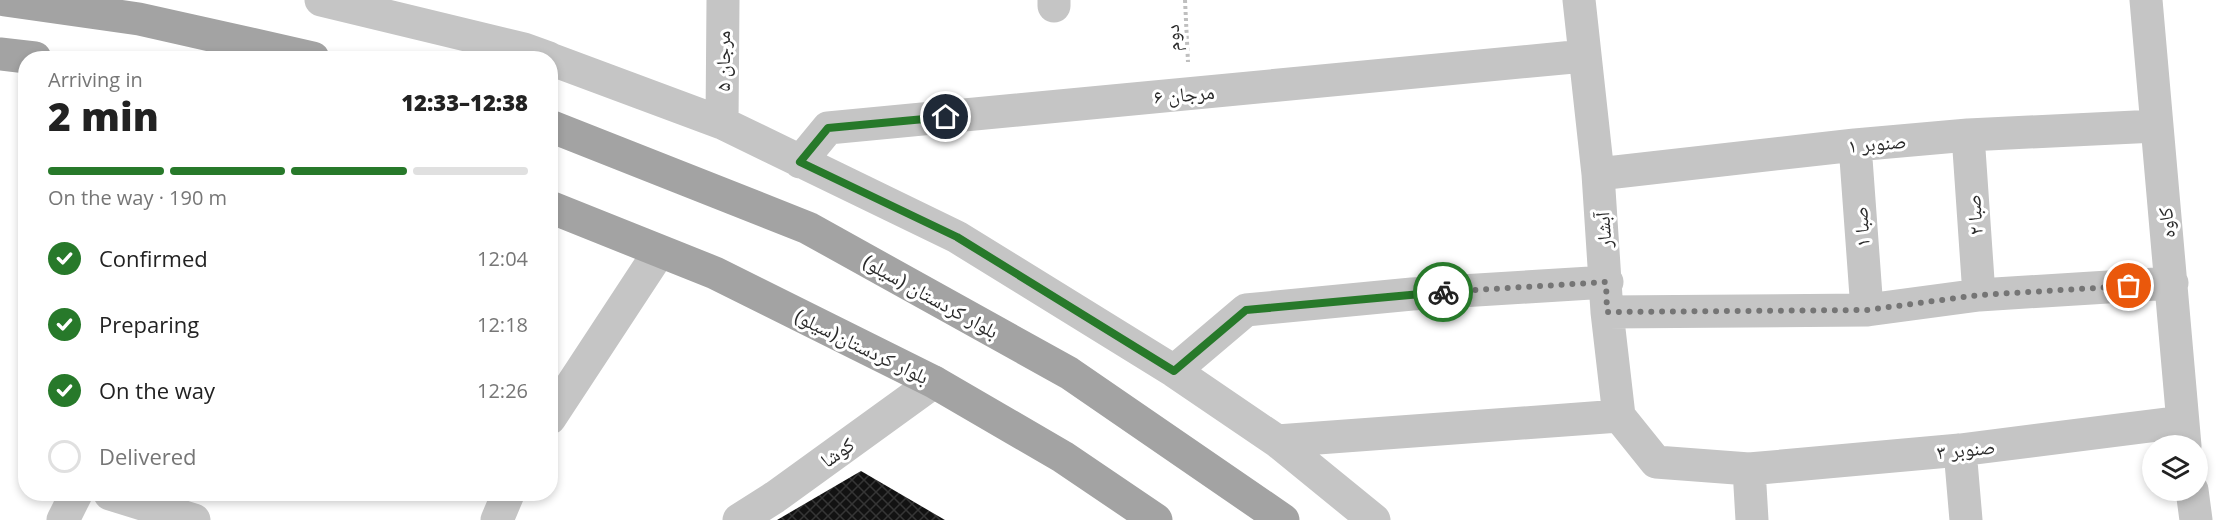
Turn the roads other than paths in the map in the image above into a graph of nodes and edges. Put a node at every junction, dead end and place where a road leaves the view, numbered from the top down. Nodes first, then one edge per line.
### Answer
1 (5, 0) edge
2 (321, 0) edge
3 (723, 0) edge
4 (1578, 0) edge
5 (2146, 0) edge
6 (281, 51) edge
7 (529, 51) edge
8 (0, 54) edge
9 (18, 56) edge
10 (1584, 56) junction
11 (558, 62) edge
12 (722, 123) junction
13 (2156, 126) junction
14 (558, 129) edge
15 (1968, 135) junction
16 (1855, 145) junction
17 (800, 162) junction
18 (1598, 174) junction
19 (558, 210) edge
20 (658, 252) junction
21 (2172, 283) junction
22 (1979, 295) junction
23 (1607, 297) junction
24 (1867, 310) junction
25 (1174, 371) junction
26 (934, 382) junction
27 (558, 406) edge
28 (1619, 416) junction
29 (2184, 434) edge
30 (1277, 441) junction
31 (1960, 450) junction
32 (1749, 469) junction
33 (72, 501) edge
34 (133, 501) edge
35 (2193, 501) edge
36 (63, 520) edge
37 (194, 520) edge
38 (739, 520) edge
39 (1156, 520) edge
40 (1283, 520) edge
41 (1374, 520) edge
42 (1752, 520) edge
43 (1966, 520) edge
44 (2196, 520) edge

1 - 6 main road
2 - 7 street
3 - 12 street, مرجان ۵
4 - 10 street, آبشار
5 - 13 street, کاوه
8 - 9 main road
10 - 17 street, مرجان ۶
10 - 18 street, آبشار
11 - 12 street
12 - 17 street
13 - 15 street, صنوبر ۱
13 - 21 street, کاوه
14 - 40 main road, بلوار کردستان (سیلو)
15 - 16 street, صنوبر ۱
15 - 22 street, صبا ۲
16 - 18 street, صنوبر ۱
16 - 24 street, صبا ۱
17 - 25 street
18 - 23 street, آبشار
19 - 20 main road, بلوار کردستان(سیلو)
20 - 26 main road, بلوار کردستان(سیلو)
20 - 27 street
21 - 22 street
21 - 29 street, کاوه
22 - 24 street
23 - 24 street
23 - 25 street
23 - 28 street, آبشار
25 - 30 street
26 - 38 street, کوشا
26 - 39 main road, بلوار کردستان(سیلو)
28 - 30 street
28 - 32 street
29 - 31 street, صنوبر ۳
30 - 41 street
31 - 32 street, صنوبر ۳
31 - 43 street
32 - 42 street
33 - 36 street
34 - 37 street
35 - 44 street

